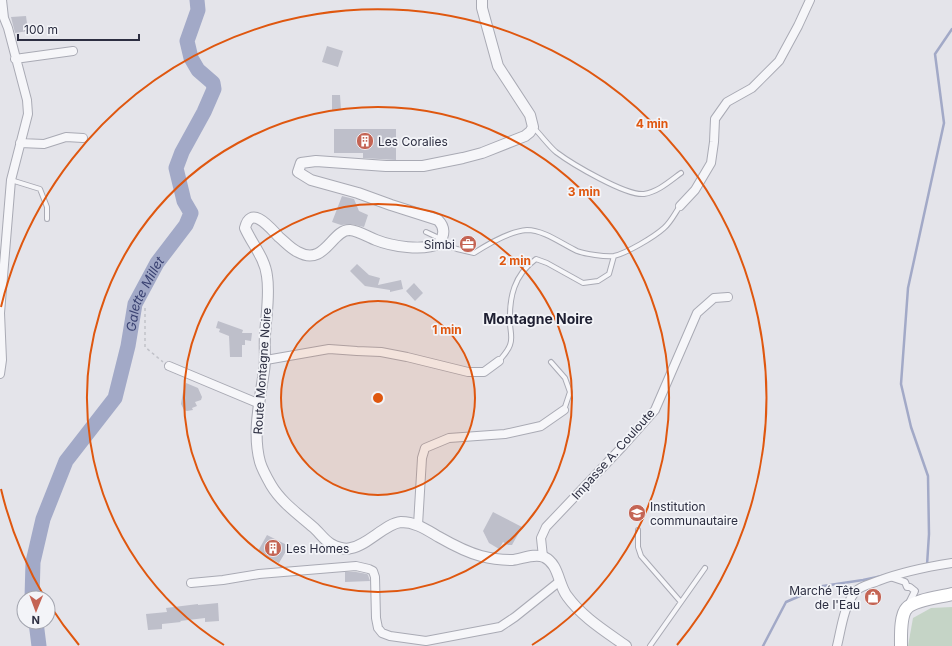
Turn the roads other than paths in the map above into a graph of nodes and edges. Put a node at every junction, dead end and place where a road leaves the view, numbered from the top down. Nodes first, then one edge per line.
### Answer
1 (2, 0) edge
2 (482, 0) edge
3 (810, 0) edge
4 (2, 18) edge
5 (73, 51) dead end
6 (15, 59) junction
7 (533, 127) junction
8 (83, 138) dead end
9 (20, 143) junction
10 (681, 173) dead end
11 (11, 180) junction
12 (680, 206) joint
13 (46, 219) dead end
14 (426, 232) dead end
15 (437, 245) junction
16 (614, 256) junction
17 (728, 298) dead end
18 (266, 360) junction
19 (499, 361) joint
20 (551, 362) dead end
21 (169, 366) road end
22 (0, 374) edge
23 (260, 404) junction
24 (564, 410) joint
25 (418, 525) junction
26 (638, 530) dead end
27 (543, 557) junction
28 (952, 564) edge
29 (705, 568) dead end
30 (890, 577) junction
31 (560, 581) junction
32 (191, 583) dead end
33 (952, 594) edge
34 (680, 602) junction
35 (907, 608) junction
36 (626, 646) edge
37 (650, 646) edge
38 (838, 646) edge
39 (901, 646) edge

1 - 4 street
2 - 7 street
3 - 12 street
4 - 6 street
5 - 6 street
6 - 9 street
7 - 10 lane
7 - 15 street
8 - 9 street
9 - 11 street
11 - 13 lane
11 - 22 street
12 - 16 lane
14 - 15 lane
15 - 16 lane
15 - 18 street, Route Montagne Noire
16 - 19 lane
17 - 27 street, Impasse A. Couloute
18 - 19 street
18 - 23 street, Route Montagne Noire
20 - 24 lane
21 - 23 street
23 - 25 street, Route Montagne Noire
24 - 25 street
25 - 27 street, Route Montagne Noire
26 - 34 lane
27 - 31 street
28 - 30 street
29 - 34 lane
30 - 35 street
30 - 38 street
31 - 32 street
31 - 36 street
33 - 35 main road
34 - 37 lane
35 - 39 main road

